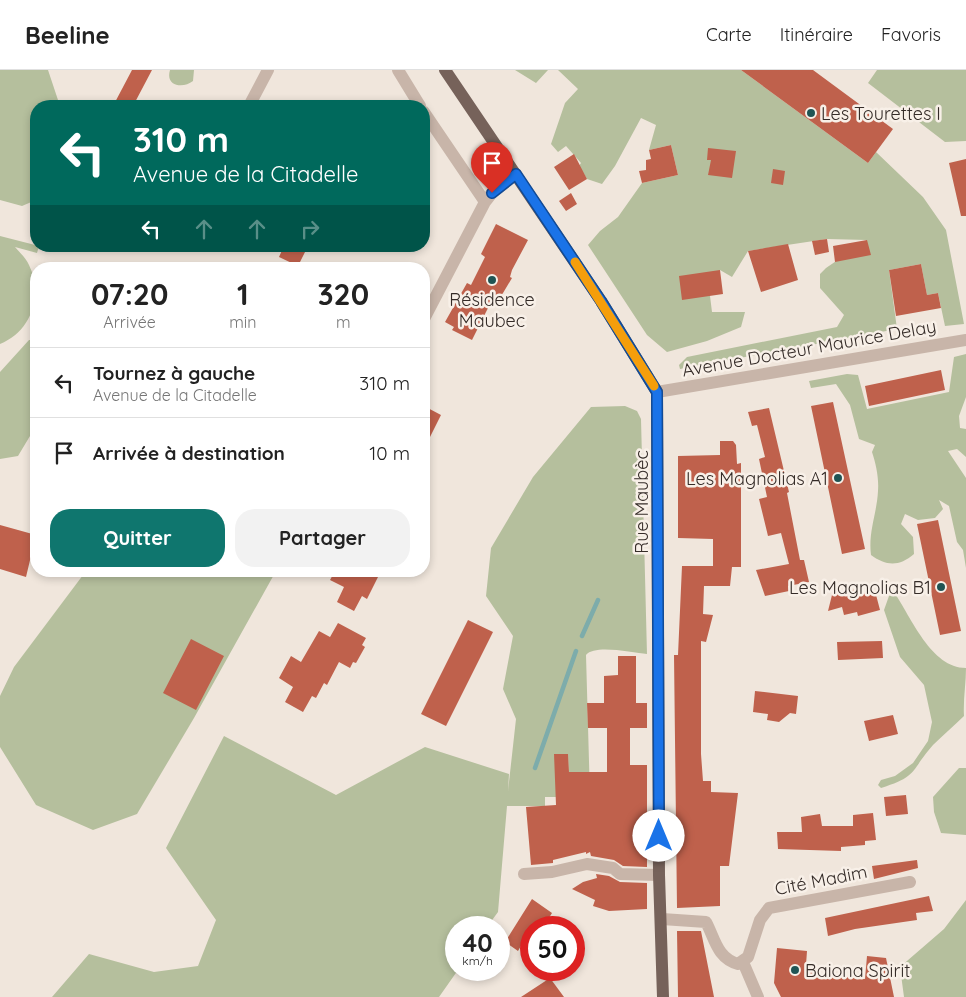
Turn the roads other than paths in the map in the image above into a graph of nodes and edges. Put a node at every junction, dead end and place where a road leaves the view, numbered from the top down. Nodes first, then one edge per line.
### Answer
1 (268, 70) edge
2 (398, 70) edge
3 (445, 70) edge
4 (252, 100) edge
5 (416, 100) edge
6 (430, 121) edge
7 (516, 174) junction
8 (485, 202) junction
9 (430, 307) edge
10 (966, 340) edge
11 (657, 392) junction
12 (524, 874) dead end
13 (659, 876) junction
14 (910, 882) dead end
15 (662, 920) junction
16 (743, 962) junction
17 (663, 997) edge
18 (758, 997) edge

1 - 4 street
2 - 5 street
3 - 7 main road
6 - 8 street
7 - 8 street
7 - 11 main road
8 - 9 street
10 - 11 street, Avenue Docteur Maurice Delay
11 - 13 main road, Rue Maubèc
12 - 13 street
13 - 15 main road, Rue Maubèc
14 - 16 street, Cité Madim
15 - 16 street
15 - 17 main road, Rue Maubèc
16 - 18 street

